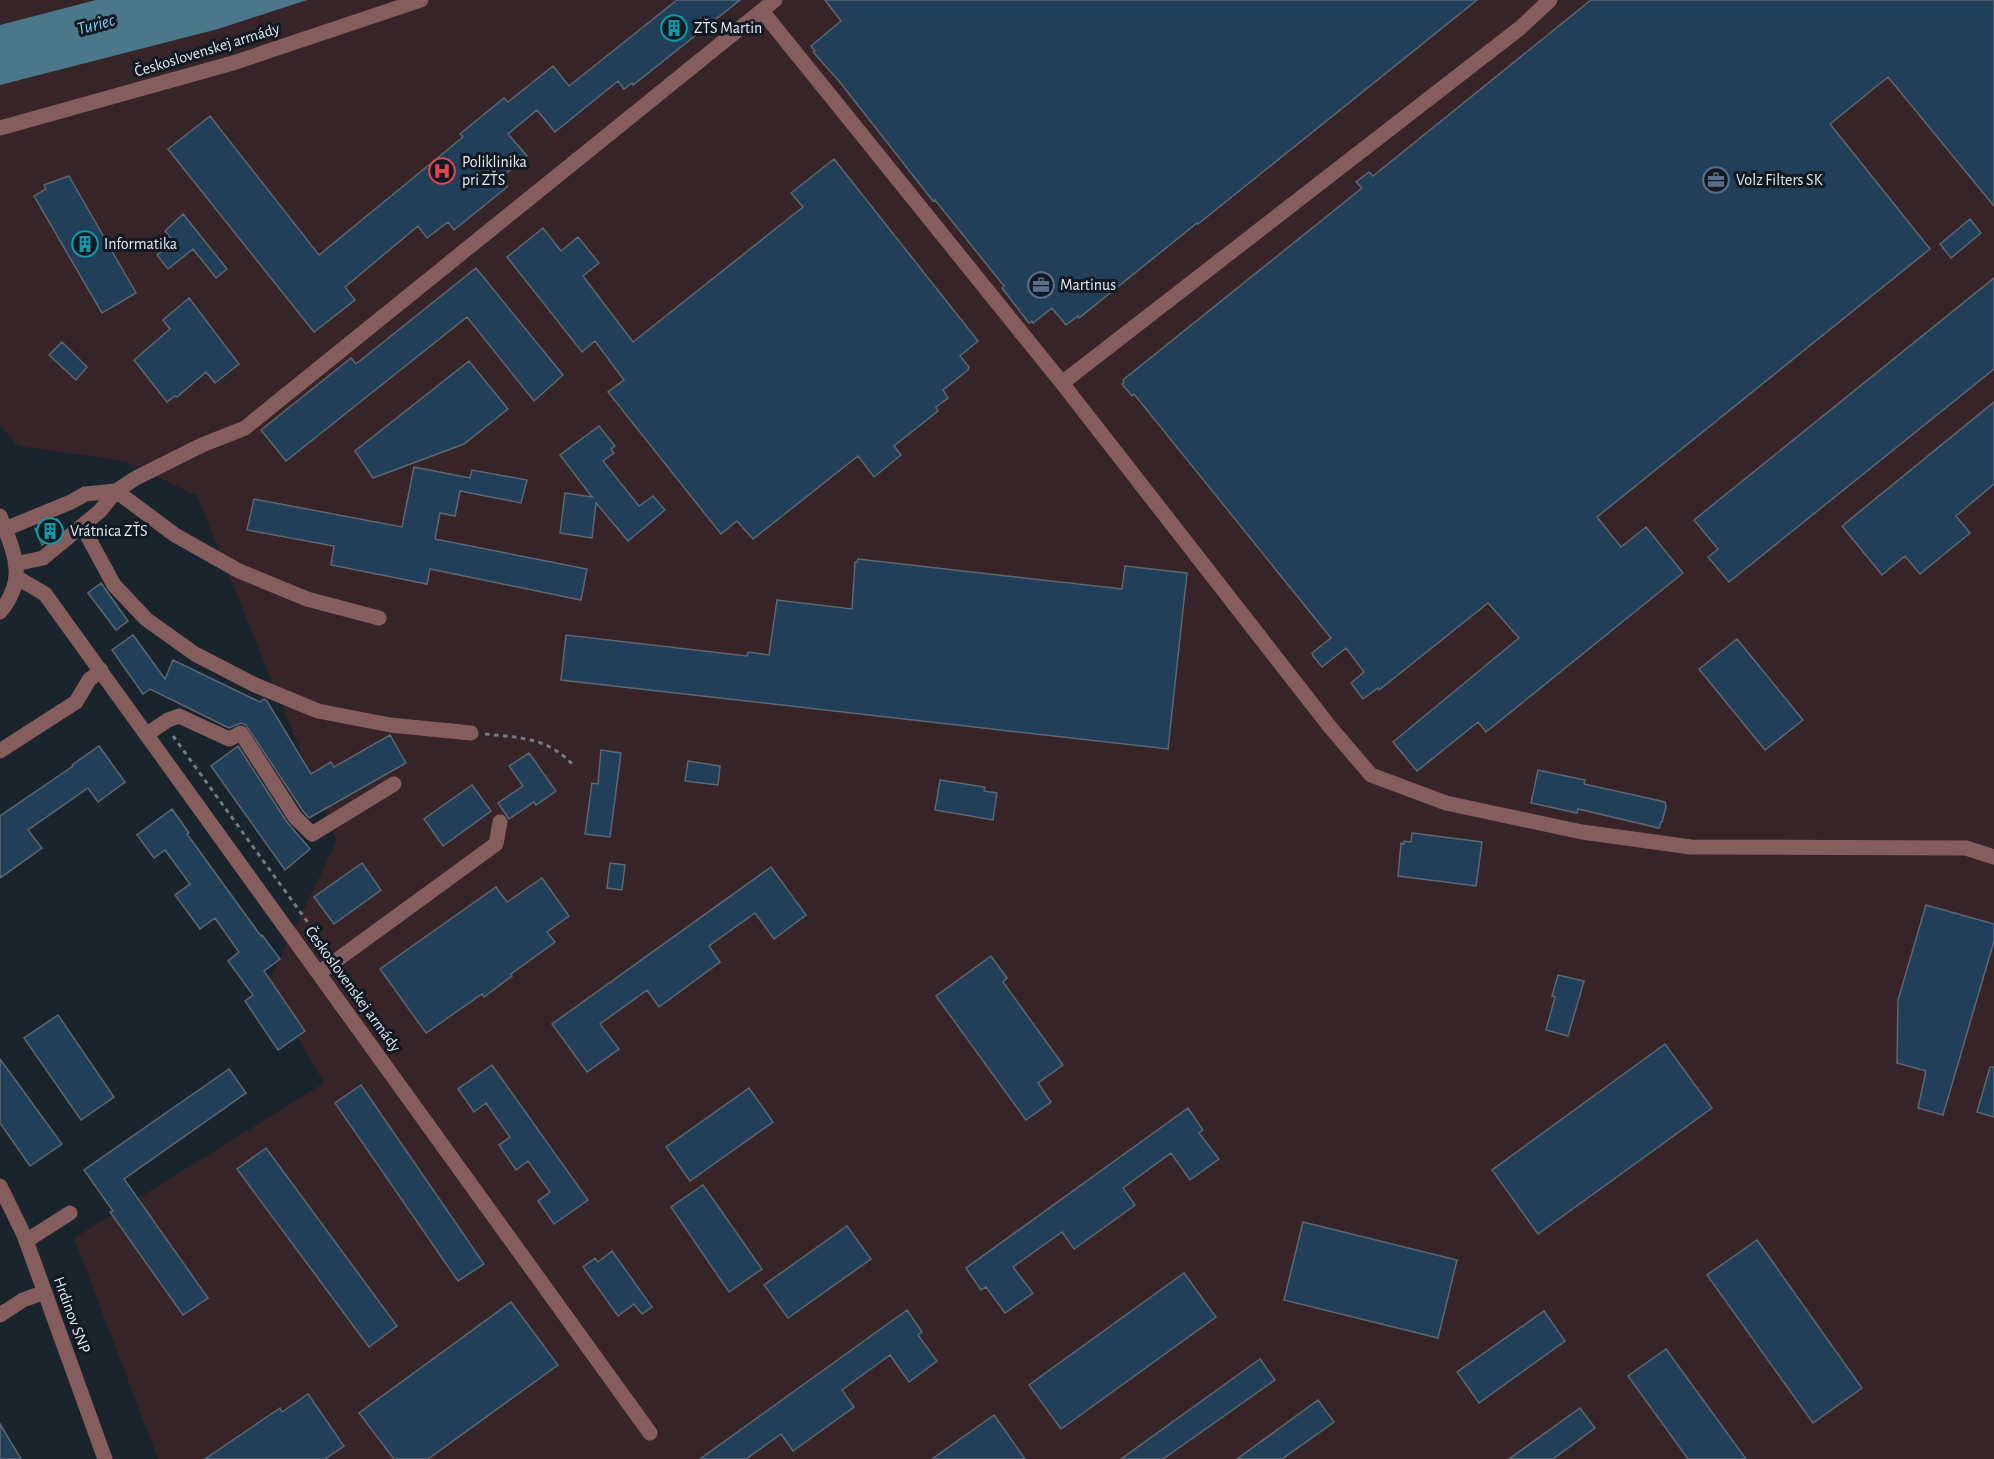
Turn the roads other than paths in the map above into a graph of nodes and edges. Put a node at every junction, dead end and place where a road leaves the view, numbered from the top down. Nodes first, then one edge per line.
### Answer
1 (421, 0) edge
2 (775, 0) edge
3 (1550, 0) edge
4 (762, 11) junction
5 (0, 128) edge
6 (1062, 383) junction
7 (116, 491) junction
8 (81, 526) junction
9 (3, 531) edge
10 (16, 570) junction
11 (0, 612) edge
12 (379, 618) dead end
13 (101, 670) junction
14 (471, 733) road end
15 (147, 734) junction
16 (0, 752) edge
17 (394, 784) dead end
18 (500, 822) dead end
19 (1994, 857) edge
20 (319, 973) junction
21 (0, 1186) edge
22 (70, 1213) dead end
23 (26, 1241) junction
24 (45, 1292) junction
25 (0, 1315) edge
26 (651, 1433) dead end
27 (105, 1459) edge

1 - 5 street, Československej armády
2 - 4 street
3 - 6 street
4 - 6 street
4 - 7 street
6 - 19 street
7 - 8 street
7 - 9 street
7 - 12 street
8 - 10 street
8 - 14 street
9 - 10 street
10 - 11 street
10 - 13 street, Československej armády
13 - 15 street, Československej armády
13 - 16 street
15 - 17 street
15 - 20 street, Československej armády
18 - 20 street
20 - 26 street, Československej armády
21 - 23 street, Hrdinov SNP
22 - 23 street
23 - 24 street, Hrdinov SNP
24 - 25 street
24 - 27 street, Hrdinov SNP

